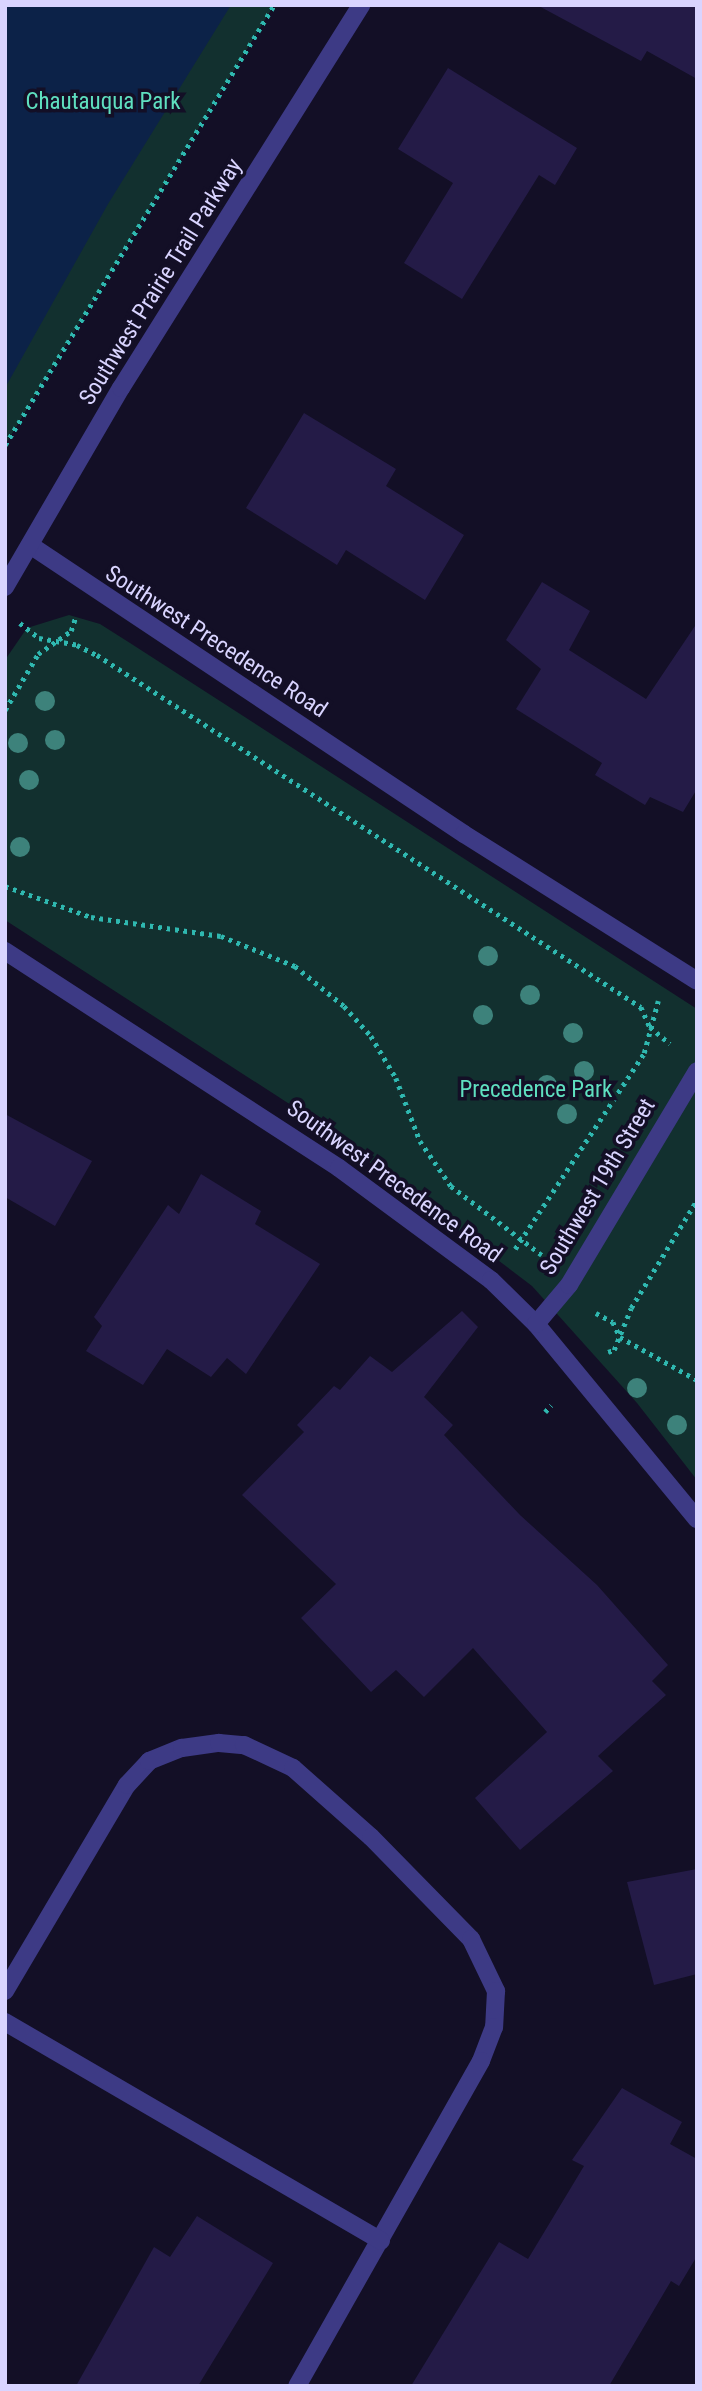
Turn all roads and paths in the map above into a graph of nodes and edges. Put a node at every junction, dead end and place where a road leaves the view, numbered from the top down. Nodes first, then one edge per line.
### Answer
1 (274, 5) edge
2 (361, 5) edge
3 (5, 445) edge
4 (30, 545) junction
5 (5, 587) edge
6 (90, 589) junction
7 (14, 618) dead end
8 (58, 640) junction
9 (5, 710) edge
10 (5, 886) edge
11 (5, 951) edge
12 (678, 969) junction
13 (697, 981) edge
14 (650, 1027) junction
15 (678, 1048) dead end
16 (697, 1071) edge
17 (697, 1200) edge
18 (522, 1239) junction
19 (491, 1280) junction
20 (569, 1285) junction
21 (536, 1324) junction
22 (620, 1337) junction
23 (576, 1375) junction
24 (697, 1380) edge
25 (697, 1519) edge
26 (5, 1991) edge
27 (5, 2022) edge
28 (380, 2241) junction
29 (297, 2386) edge

1 - 3 path
2 - 4 street, Southwest Prairie Trail Parkway
4 - 5 street, Southwest Prairie Trail Parkway
4 - 6 street, Southwest Precedence Road
6 - 8 path
6 - 12 street, Southwest Precedence Road
7 - 8 path
8 - 9 path
8 - 14 path
10 - 18 path
11 - 19 street, Southwest Precedence Road
12 - 13 street, Southwest Precedence Road
12 - 14 path
14 - 15 path
14 - 18 path
16 - 20 street, Southwest 19th Street
17 - 22 path
18 - 19 path
18 - 20 path
19 - 21 street, Southwest Precedence Road
20 - 21 street, Southwest 19th Street
20 - 22 path
21 - 23 street, Southwest Precedence Road
22 - 23 path
22 - 24 path
23 - 25 street, Southwest Precedence Road
26 - 28 street
27 - 28 street
28 - 29 street

